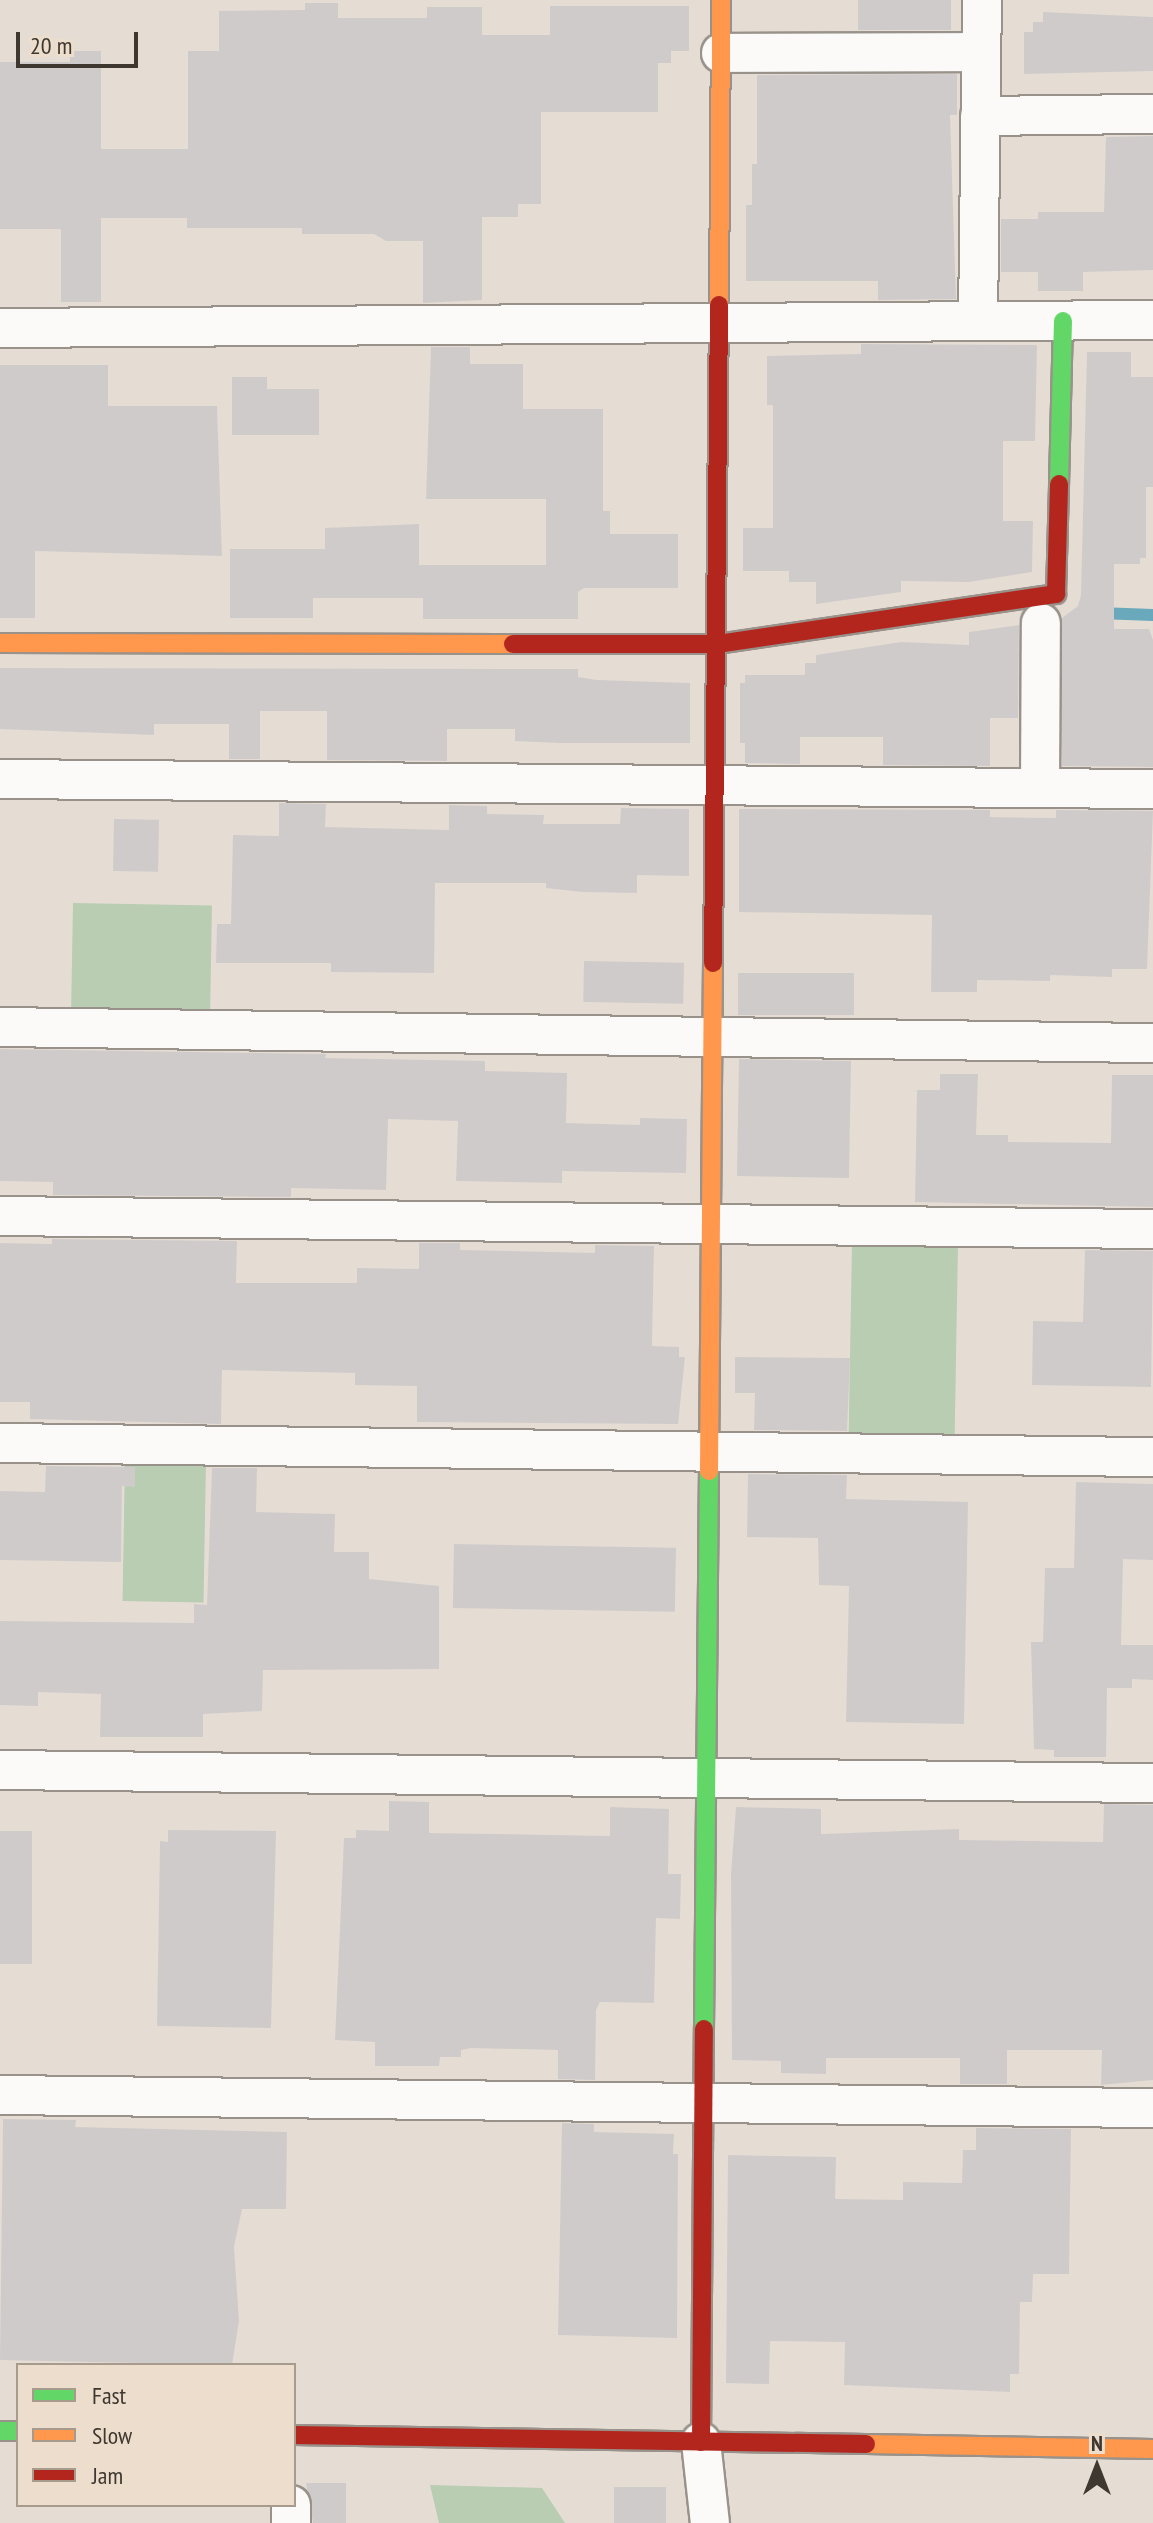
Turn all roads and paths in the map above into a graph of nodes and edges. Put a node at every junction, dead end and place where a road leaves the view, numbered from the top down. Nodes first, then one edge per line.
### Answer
1 (721, 0) edge
2 (982, 0) edge
3 (981, 52) junction
4 (721, 53) junction
5 (1153, 114) edge
6 (980, 116) junction
7 (1153, 320) edge
8 (978, 321) junction
9 (1063, 321) junction
10 (718, 323) junction
11 (0, 328) edge
12 (1041, 623) dead end
13 (0, 643) edge
14 (717, 644) junction
15 (0, 779) edge
16 (716, 786) junction
17 (1040, 788) junction
18 (1153, 789) edge
19 (0, 1027) edge
20 (714, 1037) junction
21 (1153, 1043) edge
22 (0, 1216) edge
23 (712, 1222) junction
24 (1153, 1229) edge
25 (0, 1443) edge
26 (710, 1452) junction
27 (1153, 1457) edge
28 (0, 1770) edge
29 (705, 1780) junction
30 (1153, 1783) edge
31 (0, 2095) edge
32 (702, 2103) junction
33 (1153, 2108) edge
34 (296, 2435) edge
35 (701, 2442) junction
36 (1153, 2449) edge
37 (710, 2523) edge

1 - 4 street
2 - 3 street
3 - 4 street
3 - 6 street
4 - 10 street
5 - 6 street
6 - 8 street
7 - 9 street
8 - 9 street
8 - 10 street
9 - 14 street
10 - 11 street
10 - 14 street
12 - 17 street
13 - 14 street
14 - 16 street
15 - 16 street
16 - 17 street
16 - 20 street
17 - 18 street
19 - 20 street
20 - 21 street
20 - 23 street
22 - 23 street
23 - 24 street
23 - 26 street
25 - 26 street
26 - 27 street
26 - 29 street
28 - 29 street
29 - 30 street
29 - 32 street
31 - 32 street
32 - 33 street
32 - 35 street
34 - 35 street
35 - 36 street
35 - 37 street

